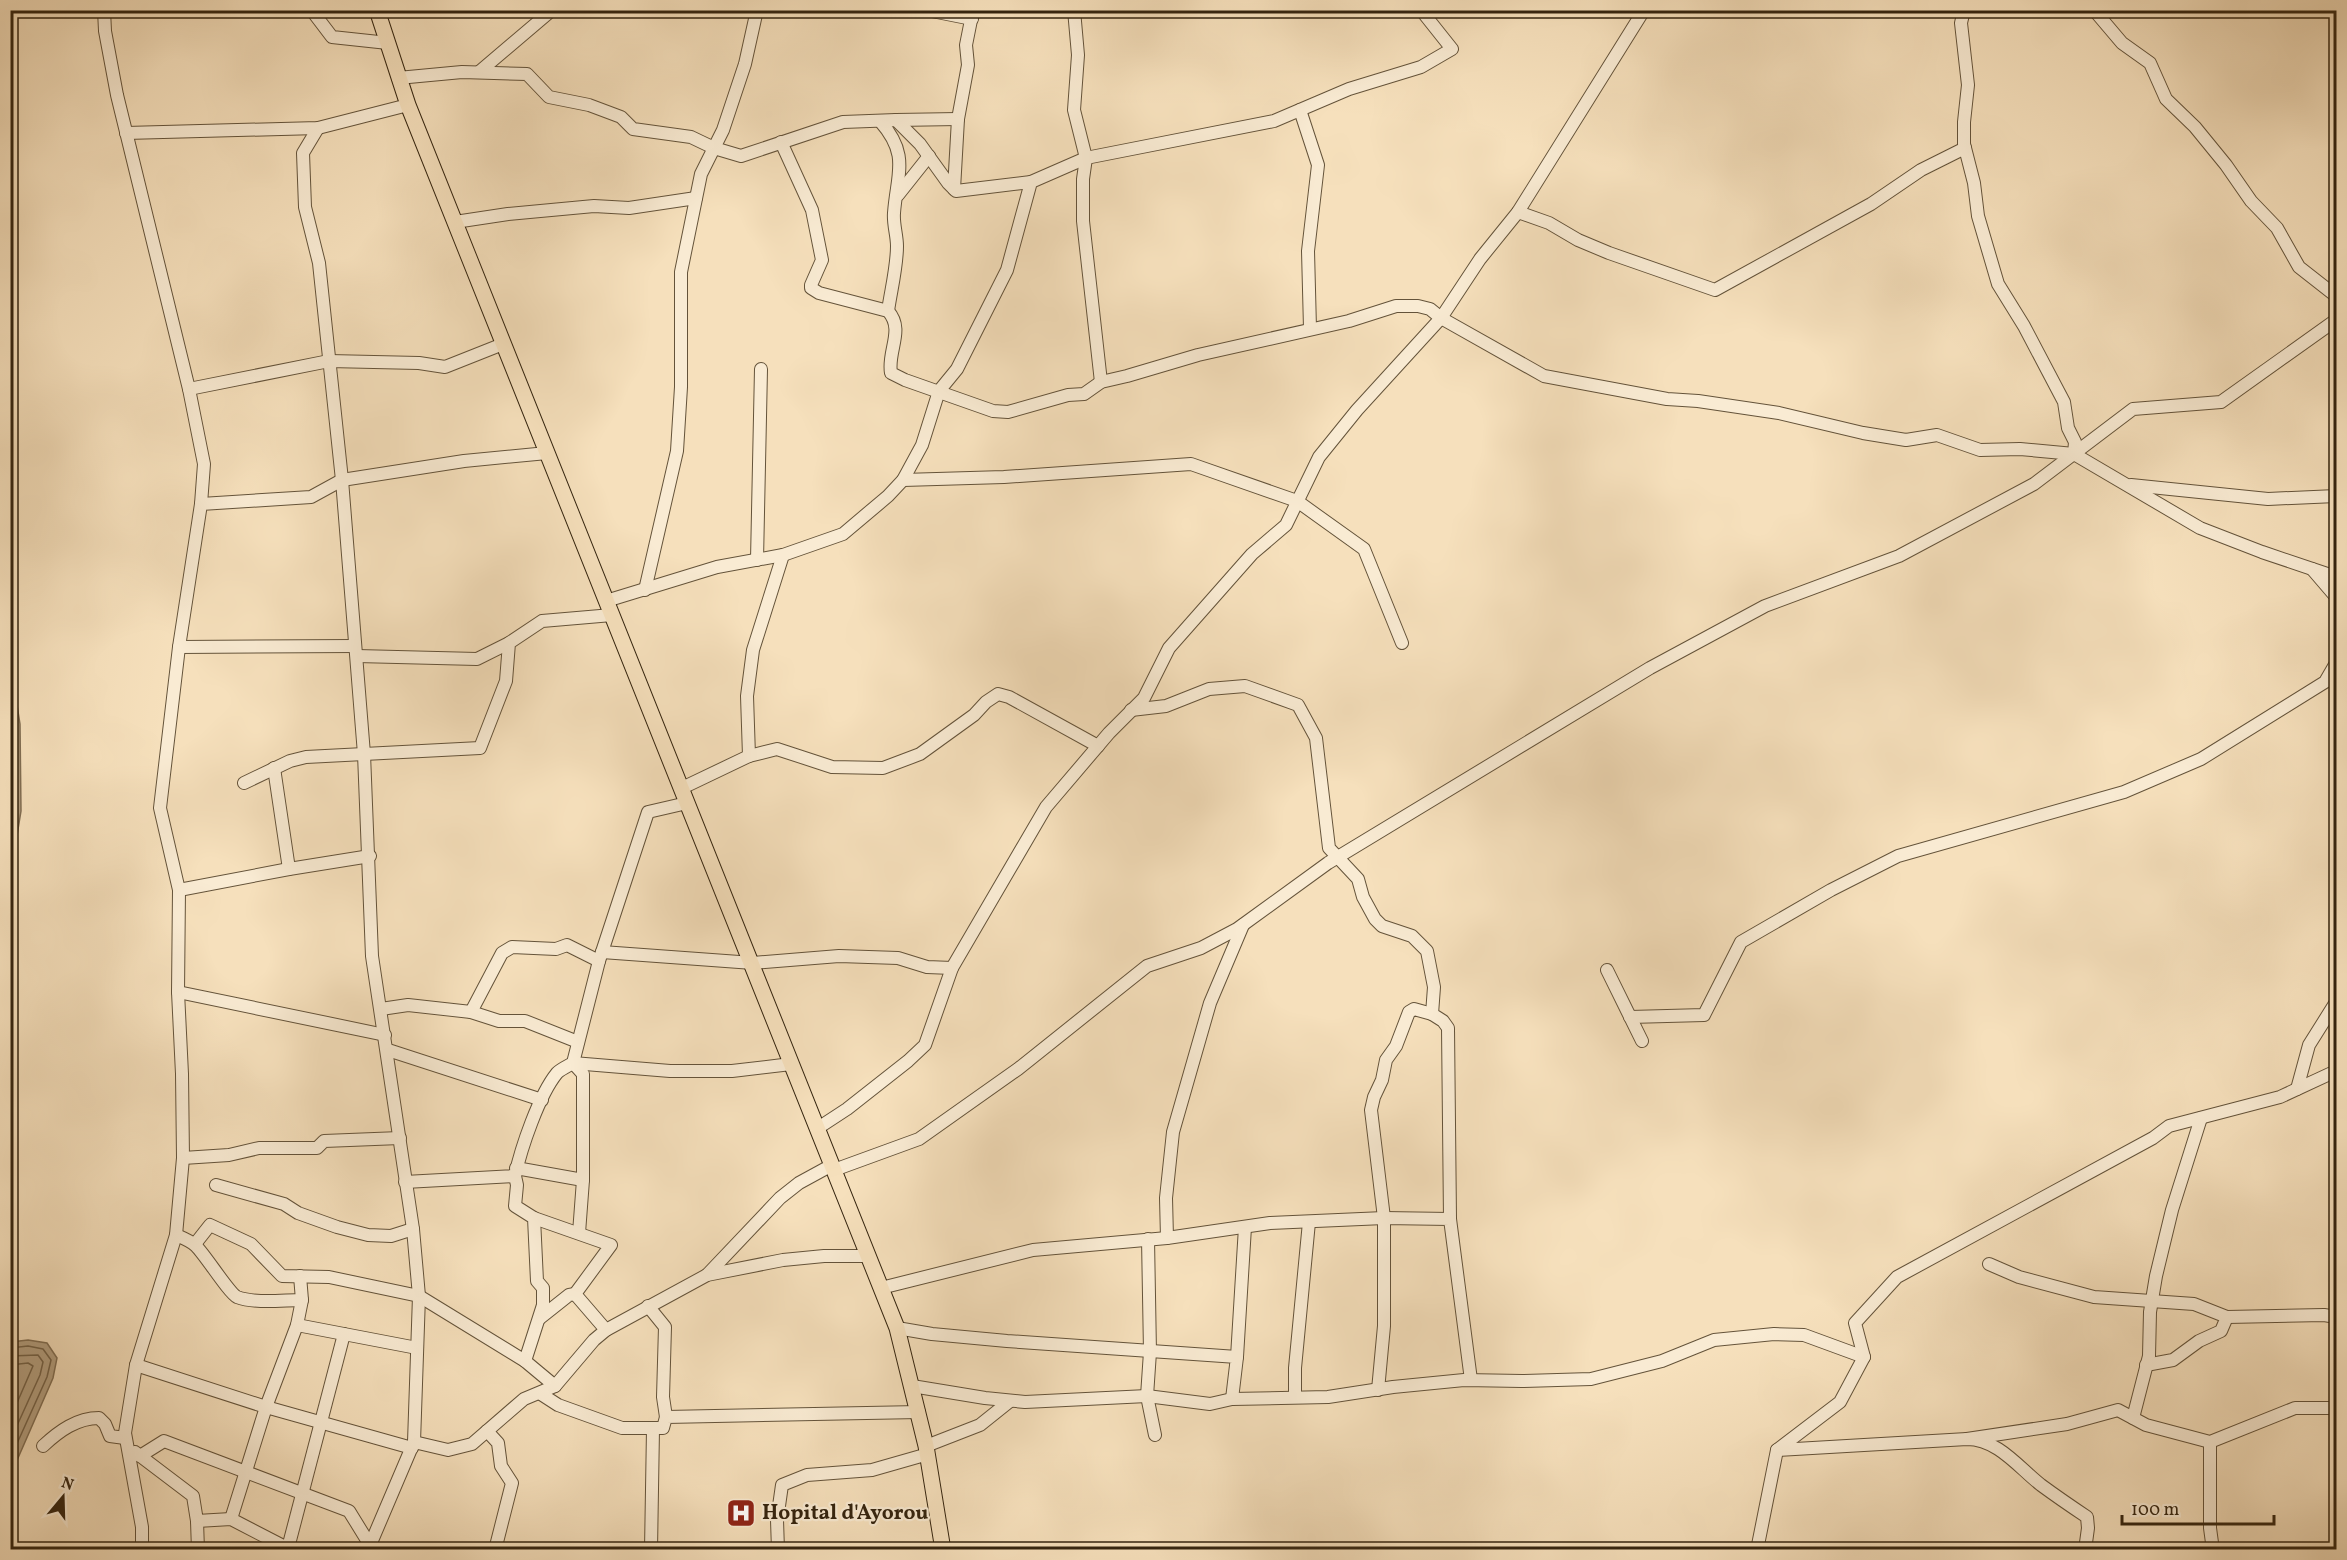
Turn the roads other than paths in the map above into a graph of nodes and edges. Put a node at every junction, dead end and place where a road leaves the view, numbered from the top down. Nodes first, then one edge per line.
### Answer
1 (104, 10) edge
2 (306, 10) edge
3 (377, 10) edge
4 (552, 10) edge
5 (757, 10) edge
6 (927, 10) edge
7 (1074, 10) edge
8 (1421, 10) edge
9 (1644, 10) edge
10 (1964, 10) edge
11 (2094, 10) edge
12 (972, 15) edge
13 (388, 43) junction
14 (479, 72) junction
15 (398, 78) junction
16 (408, 105) junction
17 (1300, 110) junction
18 (958, 118) junction
19 (896, 120) junction
20 (880, 121) junction
21 (318, 128) junction
22 (126, 133) junction
23 (781, 142) junction
24 (714, 148) junction
25 (1965, 148) junction
26 (929, 156) junction
27 (1086, 158) junction
28 (1031, 182) junction
29 (954, 189) junction
30 (696, 198) junction
31 (896, 198) junction
32 (1518, 212) junction
33 (455, 222) junction
34 (2337, 296) edge
35 (888, 311) junction
36 (1441, 318) junction
37 (2337, 320) edge
38 (1310, 328) junction
39 (503, 344) junction
40 (329, 361) junction
41 (761, 369) dead end
42 (1101, 382) junction
43 (189, 389) junction
44 (939, 391) junction
45 (547, 453) junction
46 (2074, 454) junction
47 (342, 480) junction
48 (903, 480) junction
49 (2127, 485) junction
50 (2337, 496) edge
51 (1298, 501) junction
52 (201, 504) junction
53 (783, 555) junction
54 (757, 560) junction
55 (2312, 568) junction
56 (2337, 577) edge
57 (645, 590) junction
58 (2337, 597) edge
59 (606, 601) junction
60 (612, 615) junction
61 (509, 643) junction
62 (1402, 643) dead end
63 (179, 647) junction
64 (356, 651) junction
65 (2337, 663) edge
66 (2337, 673) edge
67 (2325, 682) junction
68 (1131, 710) junction
69 (1098, 746) junction
70 (364, 753) junction
71 (749, 756) junction
72 (274, 768) junction
73 (244, 783) dead end
74 (685, 796) junction
75 (370, 856) junction
76 (1337, 858) junction
77 (289, 869) junction
78 (179, 890) junction
79 (1244, 924) junction
80 (601, 956) junction
81 (753, 963) junction
82 (952, 968) junction
83 (1607, 970) dead end
84 (178, 992) junction
85 (2337, 1002) edge
86 (381, 1009) junction
87 (471, 1012) junction
88 (1432, 1014) junction
89 (1630, 1017) junction
90 (385, 1035) junction
91 (1642, 1041) dead end
92 (578, 1042) junction
93 (388, 1050) junction
94 (573, 1063) junction
95 (791, 1064) junction
96 (2337, 1071) edge
97 (2297, 1089) junction
98 (542, 1100) junction
99 (2201, 1118) junction
100 (818, 1128) junction
101 (400, 1138) junction
102 (183, 1158) junction
103 (833, 1168) junction
104 (515, 1172) junction
105 (583, 1180) junction
106 (405, 1182) junction
107 (216, 1185) dead end
108 (534, 1218) junction
109 (1384, 1218) junction
110 (1450, 1218) junction
111 (1309, 1222) junction
112 (1245, 1227) junction
113 (413, 1229) junction
114 (579, 1233) junction
115 (176, 1234) junction
116 (1167, 1238) junction
117 (1148, 1239) junction
118 (195, 1244) junction
119 (867, 1256) junction
120 (1989, 1264) dead end
121 (707, 1275) junction
122 (300, 1276) junction
123 (881, 1288) junction
124 (575, 1294) junction
125 (418, 1296) junction
126 (302, 1300) junction
127 (2152, 1301) junction
128 (648, 1306) junction
129 (2227, 1317) junction
130 (2337, 1317) edge
131 (540, 1318) junction
132 (297, 1325) junction
133 (897, 1328) junction
134 (606, 1330) junction
135 (344, 1334) junction
136 (417, 1348) junction
137 (1150, 1352) junction
138 (1237, 1357) junction
139 (1864, 1357) junction
140 (525, 1361) junction
141 (136, 1365) junction
142 (2146, 1365) junction
143 (1471, 1380) junction
144 (555, 1386) junction
145 (912, 1386) junction
146 (1378, 1389) junction
147 (541, 1394) junction
148 (1147, 1396) junction
149 (1295, 1396) junction
150 (1233, 1399) junction
151 (1010, 1401) junction
152 (266, 1407) junction
153 (2337, 1408) edge
154 (919, 1412) junction
155 (666, 1417) junction
156 (2133, 1418) junction
157 (321, 1421) junction
158 (653, 1429) junction
159 (487, 1431) junction
160 (1155, 1435) dead end
161 (1967, 1439) junction
162 (125, 1442) junction
163 (2210, 1442) junction
164 (413, 1445) junction
165 (43, 1446) dead end
166 (927, 1450) junction
167 (1777, 1450) junction
168 (140, 1456) junction
169 (246, 1473) junction
170 (303, 1494) junction
171 (231, 1519) junction
172 (197, 1521) junction
173 (369, 1547) edge
174 (289, 1549) edge
175 (142, 1550) edge
176 (198, 1550) edge
177 (495, 1550) edge
178 (651, 1550) edge
179 (778, 1550) edge
180 (943, 1550) edge
181 (1757, 1550) edge
182 (2085, 1550) edge
183 (2213, 1550) edge

1 - 22 street
2 - 13 street
3 - 13 main road
4 - 14 street
5 - 24 street
6 - 12 street
7 - 27 street
8 - 17 street
9 - 32 street
10 - 25 street
11 - 34 street
12 - 18 street
13 - 15 main road
14 - 15 street
14 - 24 street
15 - 16 main road
16 - 21 street
16 - 33 main road
17 - 27 street
17 - 38 street
18 - 19 street
18 - 29 street
19 - 20 street
19 - 26 street
20 - 23 street
20 - 31 street
21 - 22 street
21 - 40 street
22 - 43 street
23 - 24 street
23 - 35 street
24 - 30 street
25 - 32 street
25 - 46 street
26 - 29 street
26 - 31 street
27 - 28 street
27 - 42 street
28 - 29 street
28 - 44 street
30 - 33 street
30 - 57 street
31 - 35 street
32 - 36 street
33 - 39 main road
35 - 44 street
36 - 38 street
36 - 46 street
36 - 51 street
37 - 46 street
38 - 42 street
39 - 40 street
39 - 45 main road
40 - 43 street
40 - 47 street
41 - 54 street
42 - 44 street
43 - 52 street
44 - 48 street
45 - 47 street
45 - 59 main road
46 - 49 street
46 - 76 street
47 - 52 street
47 - 64 street
48 - 51 street
48 - 53 street
49 - 50 street
49 - 55 street
51 - 62 street
51 - 68 street
52 - 63 street
53 - 54 street
53 - 71 street
54 - 57 street
55 - 56 street
55 - 58 street
57 - 59 street
59 - 60 main road
60 - 61 street
60 - 74 main road
61 - 64 street
61 - 70 street
63 - 64 street
63 - 78 street
64 - 70 street
65 - 67 street
66 - 67 street
67 - 89 street
68 - 69 street
68 - 76 street
69 - 71 street
69 - 82 street
70 - 72 street
70 - 75 street
71 - 74 street
72 - 73 street
72 - 77 street
74 - 80 street
74 - 81 main road
75 - 77 street
75 - 86 street
76 - 79 street
76 - 88 street
77 - 78 street
78 - 84 street
79 - 103 street
79 - 116 street
80 - 81 street
80 - 87 street
80 - 92 street
81 - 82 street
81 - 95 main road
82 - 100 street
83 - 89 street
84 - 90 street
84 - 102 street
85 - 97 street
86 - 87 street
86 - 90 street
87 - 92 street
88 - 109 street
88 - 110 street
89 - 91 street
90 - 93 street
92 - 94 street
93 - 98 street
93 - 101 street
94 - 95 street
94 - 98 street
94 - 105 street
95 - 100 main road
96 - 97 street
97 - 99 street
98 - 104 street
99 - 127 street
99 - 139 street
100 - 103 main road
101 - 102 street
101 - 106 street
102 - 115 street
103 - 119 main road
103 - 121 street
104 - 105 street
104 - 106 street
104 - 108 street
105 - 114 street
106 - 113 street
107 - 113 street
108 - 114 street
108 - 131 street
109 - 110 street
109 - 111 street
109 - 146 street
110 - 143 street
111 - 112 street
111 - 149 street
112 - 116 street
112 - 138 street
113 - 125 street
114 - 124 street
115 - 118 street
115 - 141 street
116 - 117 street
117 - 123 street
117 - 137 street
118 - 122 street
118 - 126 street
119 - 121 street
119 - 123 main road
120 - 127 street
121 - 128 street
122 - 125 street
122 - 126 street
123 - 133 main road
124 - 131 street
124 - 134 street
125 - 136 street
125 - 140 street
126 - 132 street
127 - 129 street
127 - 142 street
128 - 134 street
128 - 155 street
129 - 130 street
129 - 142 street
131 - 140 street
132 - 135 street
132 - 152 street
133 - 137 street
133 - 145 main road
134 - 144 street
135 - 136 street
135 - 157 street
136 - 164 street
137 - 138 street
137 - 148 street
138 - 150 street
139 - 143 street
139 - 167 street
140 - 144 street
141 - 152 street
141 - 162 street
142 - 156 street
143 - 146 street
144 - 147 street
145 - 151 street
145 - 154 main road
146 - 149 street
147 - 158 street
147 - 159 street
148 - 150 street
148 - 151 street
148 - 160 street
149 - 150 street
151 - 166 street
152 - 157 street
152 - 169 street
153 - 163 street
154 - 155 street
154 - 166 main road
155 - 158 street
156 - 161 street
156 - 163 street
157 - 164 street
157 - 170 street
158 - 178 street
159 - 164 street
159 - 177 street
161 - 167 street
161 - 182 street
162 - 165 street
162 - 168 street
162 - 175 street
163 - 183 street
164 - 173 street
166 - 179 street
166 - 180 main road
167 - 181 street
168 - 169 street
168 - 172 street
169 - 170 street
169 - 171 street
170 - 173 street
170 - 174 street
171 - 172 street
171 - 174 street
172 - 176 street

